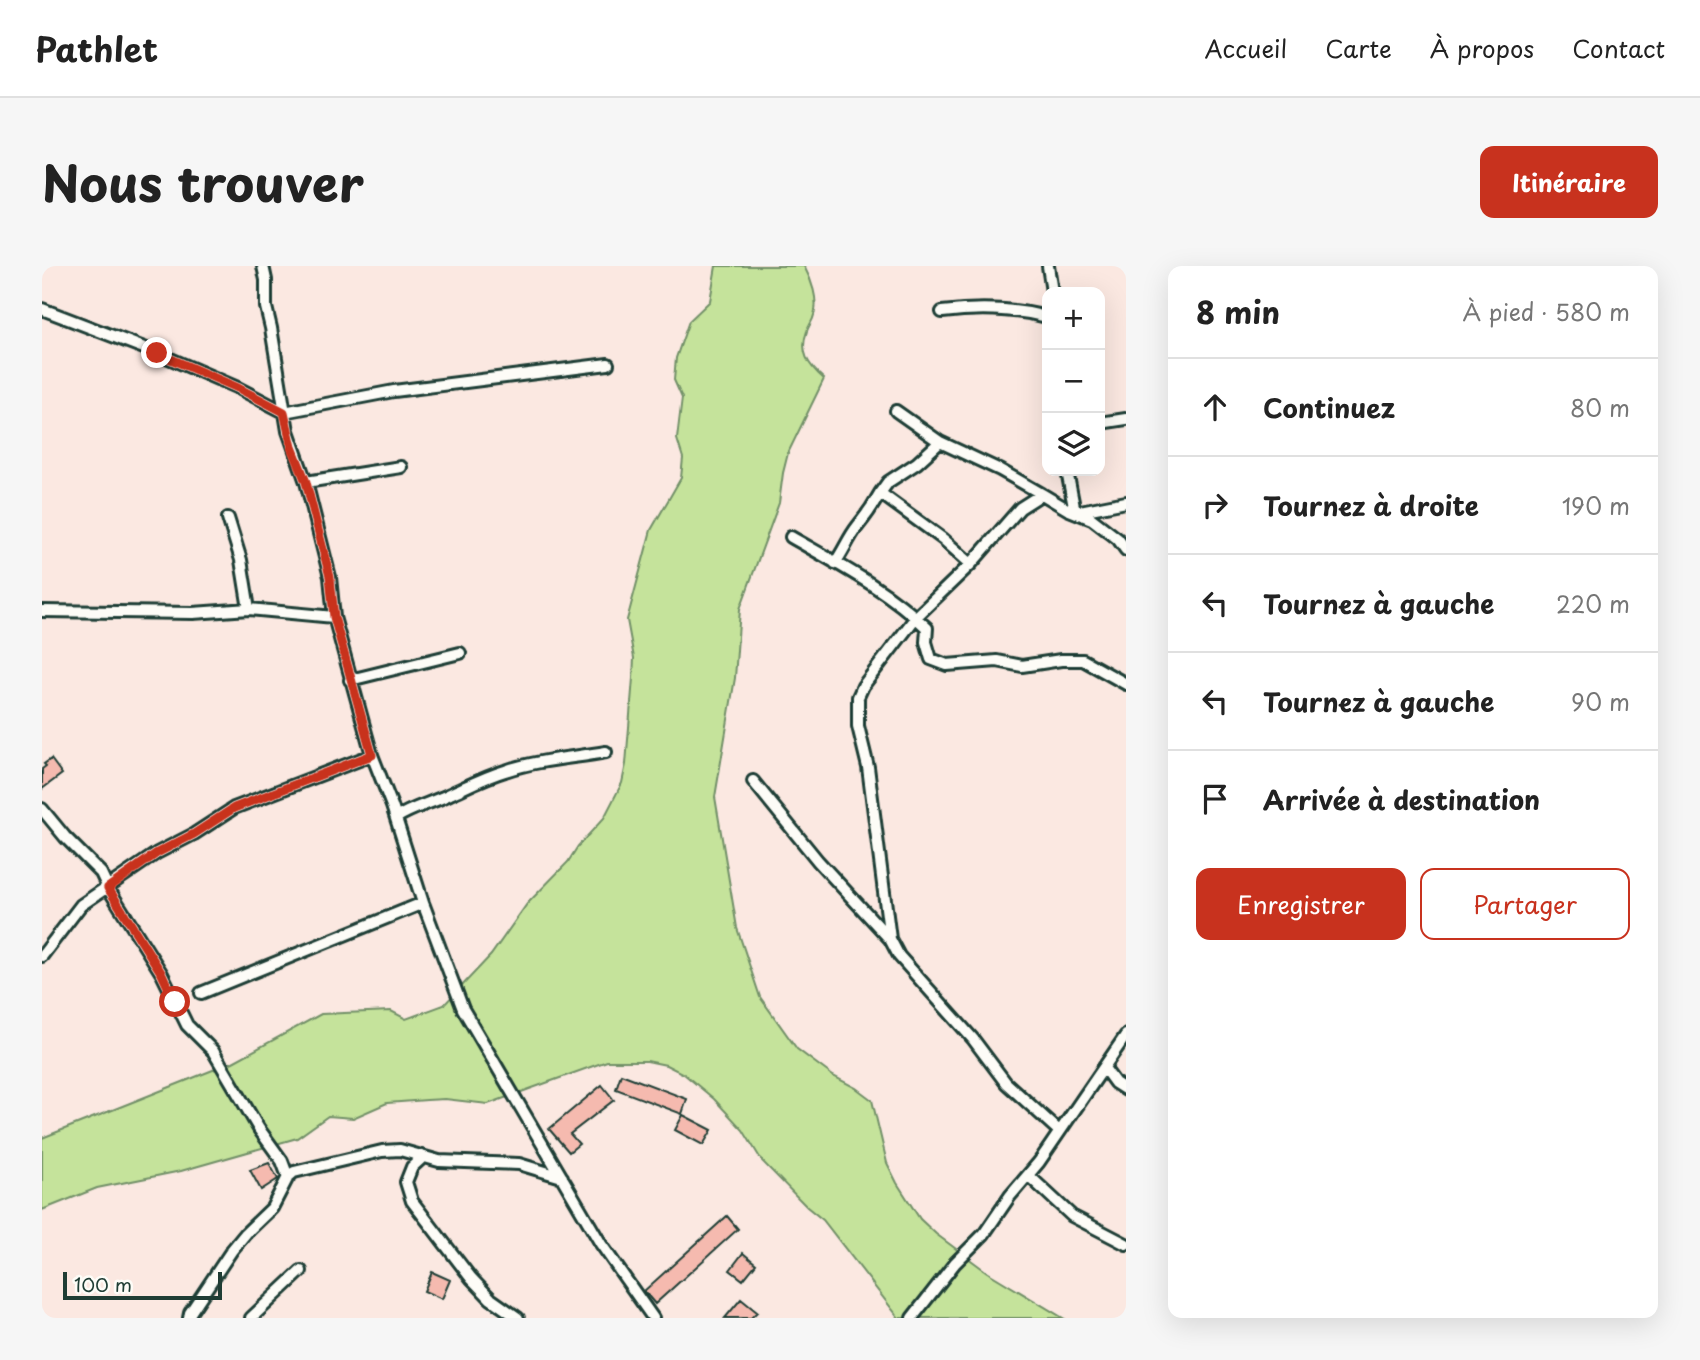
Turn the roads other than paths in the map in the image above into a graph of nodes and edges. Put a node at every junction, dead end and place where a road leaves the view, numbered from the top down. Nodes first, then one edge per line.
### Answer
1 (263, 266) edge
2 (1048, 266) edge
3 (1051, 287) edge
4 (42, 309) edge
5 (942, 312) dead end
6 (1042, 316) edge
7 (608, 364) dead end
8 (896, 411) dead end
9 (284, 412) junction
10 (1126, 419) edge
11 (1105, 422) edge
12 (940, 442) junction
13 (401, 467) dead end
14 (1068, 476) edge
15 (306, 482) junction
16 (880, 493) junction
17 (1042, 494) junction
18 (1126, 502) edge
19 (1075, 512) junction
20 (228, 518) dead end
21 (791, 537) dead end
22 (1126, 550) edge
23 (835, 563) junction
24 (971, 564) junction
25 (249, 609) junction
26 (42, 611) edge
27 (334, 617) junction
28 (916, 617) junction
29 (460, 653) dead end
30 (350, 680) junction
31 (1126, 684) edge
32 (606, 752) dead end
33 (372, 755) junction
34 (753, 781) dead end
35 (42, 809) edge
36 (396, 818) junction
37 (108, 888) junction
38 (423, 903) junction
39 (890, 939) junction
40 (42, 956) edge
41 (201, 993) dead end
42 (1126, 1035) edge
43 (1104, 1068) junction
44 (1126, 1090) edge
45 (1059, 1131) junction
46 (423, 1157) junction
47 (1028, 1175) junction
48 (288, 1177) junction
49 (562, 1177) junction
50 (1126, 1244) edge
51 (301, 1270) dead end
52 (189, 1318) edge
53 (251, 1318) edge
54 (518, 1318) edge
55 (653, 1318) edge
56 (912, 1318) edge

1 - 9 street
2 - 3 street
4 - 9 street
5 - 6 street
7 - 9 street
8 - 12 street
9 - 15 street
10 - 11 street
12 - 16 street
12 - 17 street
13 - 15 street
14 - 19 street
15 - 27 street
16 - 23 street
16 - 24 street
17 - 19 street
17 - 24 street
18 - 19 street
19 - 22 street
20 - 25 street
21 - 23 street
23 - 28 street
24 - 28 street
25 - 26 street
25 - 27 street
27 - 30 street
28 - 31 street
28 - 39 street
29 - 30 street
30 - 33 street
32 - 36 street
33 - 36 street
33 - 37 street
34 - 39 street
35 - 37 street
36 - 38 street
37 - 40 street
37 - 48 street
38 - 41 street
38 - 49 street
39 - 45 street
42 - 43 street
43 - 44 street
43 - 45 street
45 - 47 street
46 - 48 street
46 - 49 street
46 - 54 street
47 - 50 street
47 - 56 street
48 - 52 street
49 - 55 street
51 - 53 street

